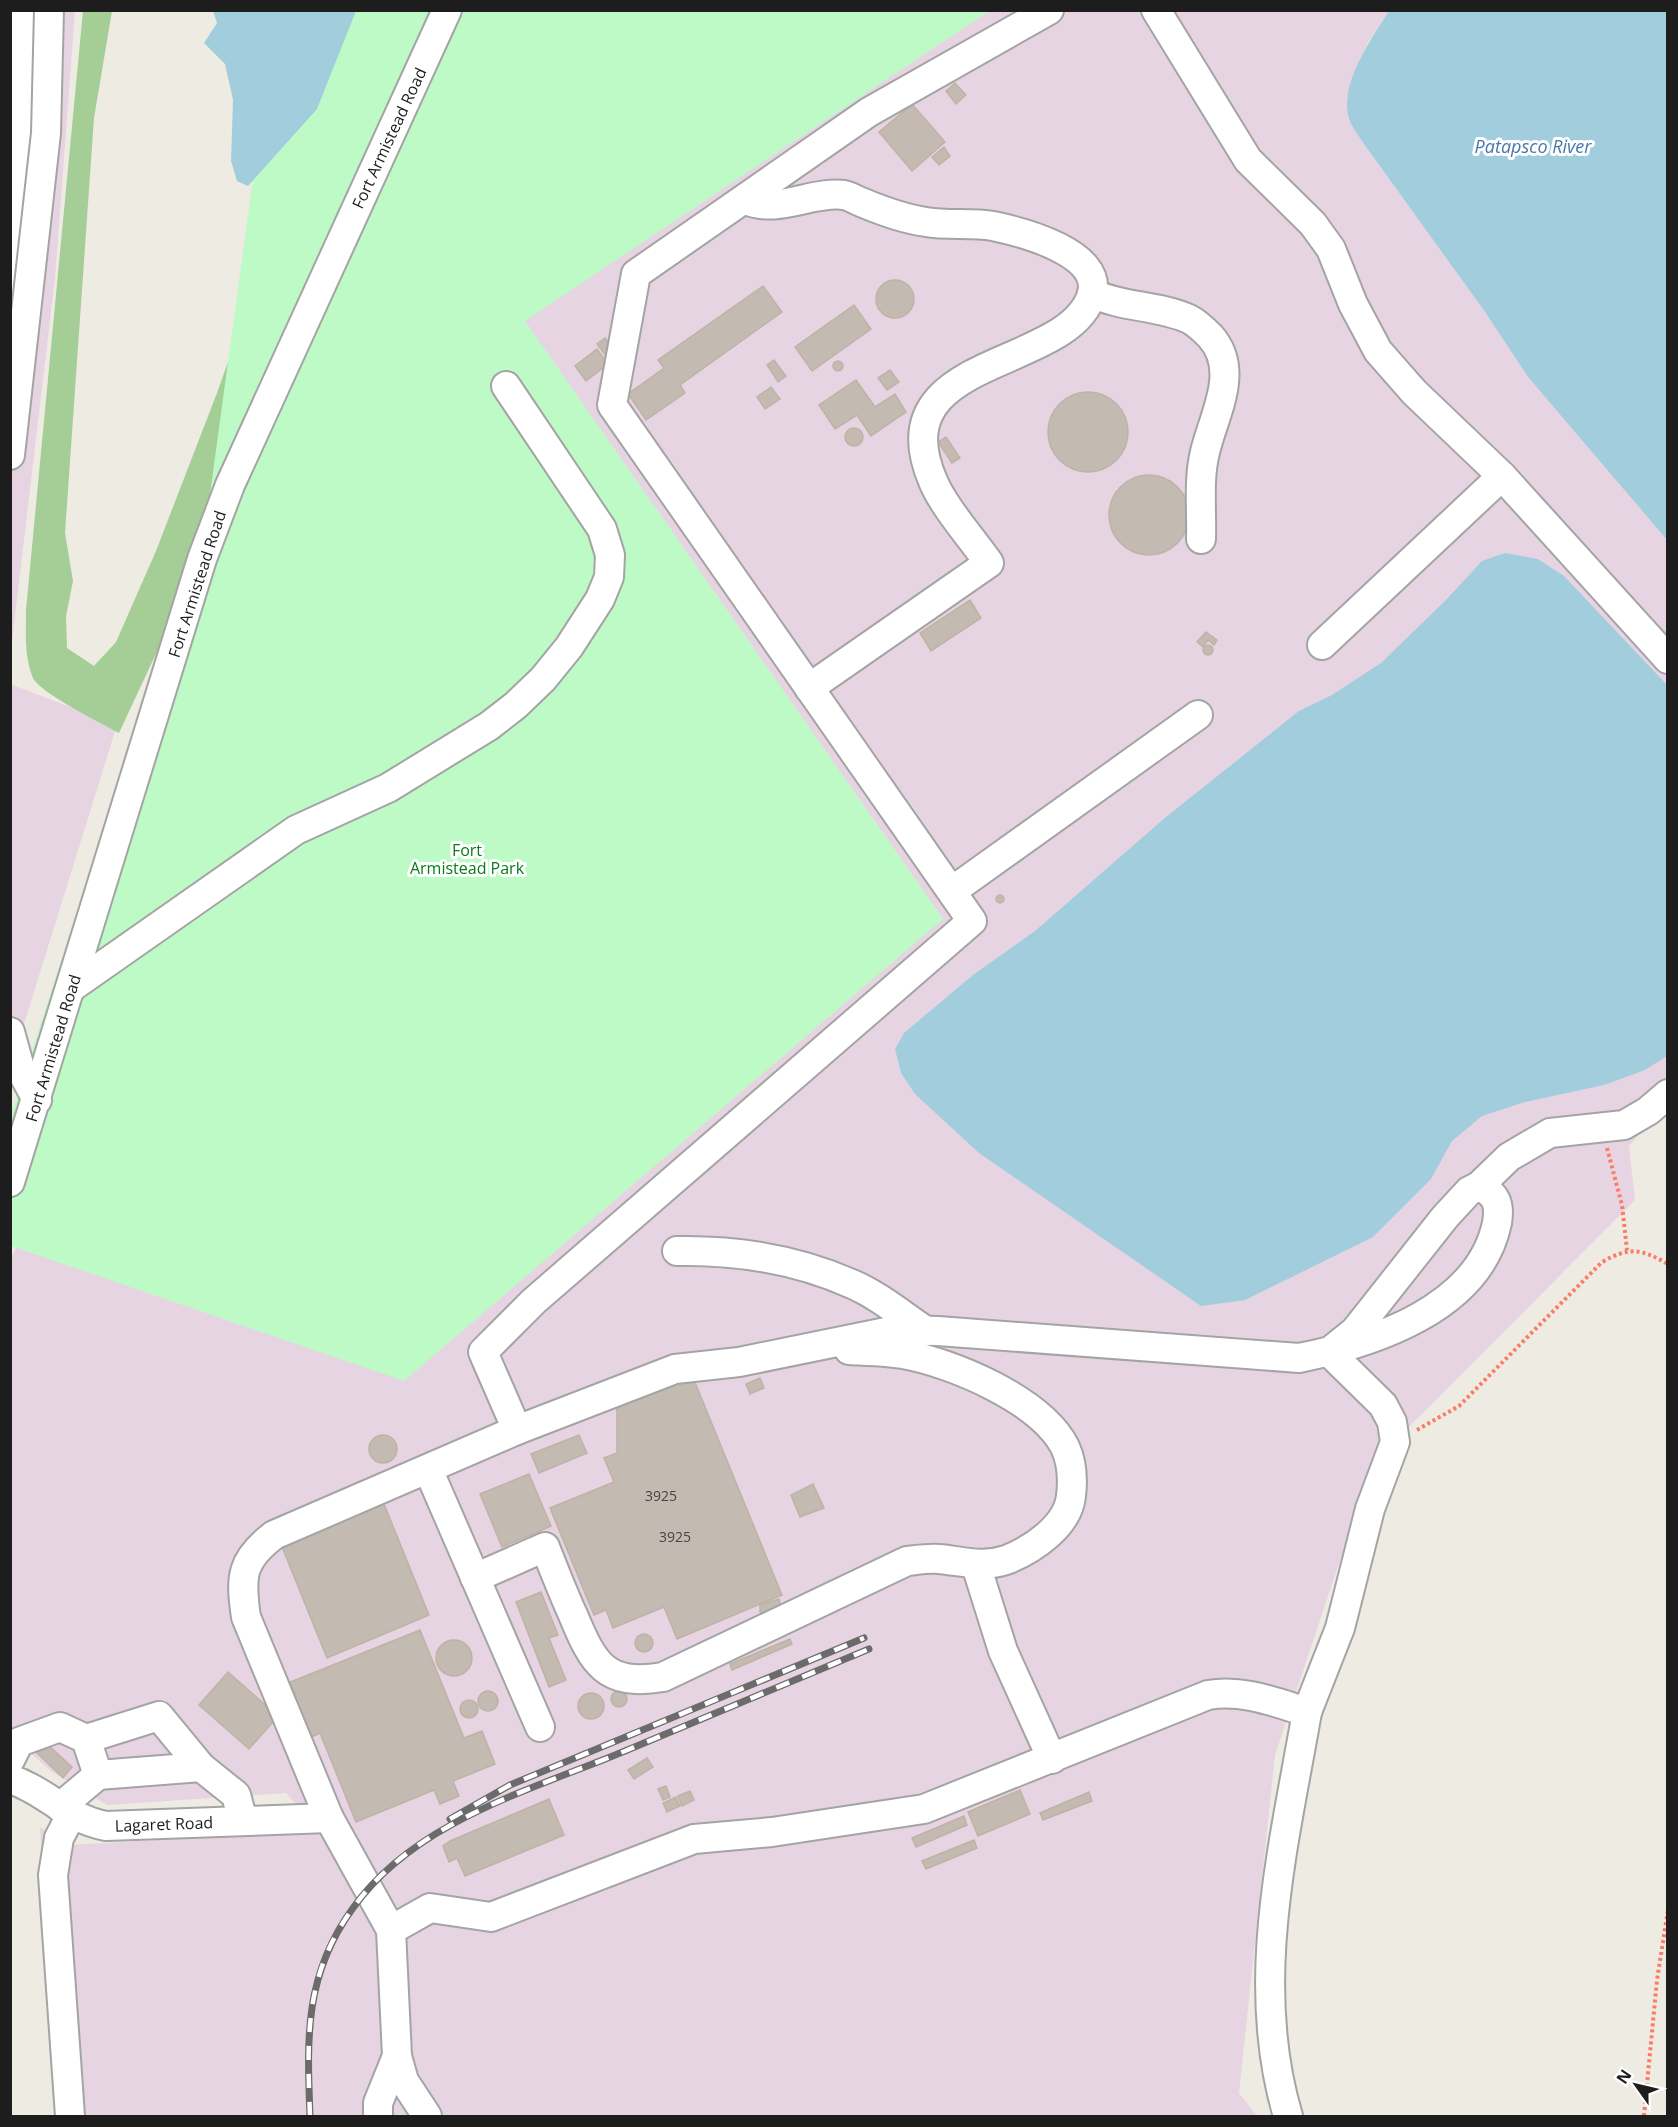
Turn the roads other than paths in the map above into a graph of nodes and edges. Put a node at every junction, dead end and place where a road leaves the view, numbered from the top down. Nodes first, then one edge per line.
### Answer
1 (49, 10) edge
2 (447, 10) edge
3 (1049, 10) edge
4 (1156, 10) edge
5 (746, 200) junction
6 (1092, 293) junction
7 (506, 386) dead end
8 (10, 454) edge
9 (1502, 476) junction
10 (1201, 539) dead end
11 (1322, 645) dead end
12 (1668, 659) edge
13 (809, 688) junction
14 (1198, 715) dead end
15 (952, 891) junction
16 (72, 987) junction
17 (10, 1032) edge
18 (1668, 1094) edge
19 (37, 1100) junction
20 (10, 1182) edge
21 (1479, 1186) junction
22 (677, 1251) dead end
23 (926, 1330) junction
24 (809, 1347) junction
25 (1329, 1352) junction
26 (517, 1430) junction
27 (428, 1469) junction
28 (976, 1565) junction
29 (476, 1578) junction
30 (1307, 1712) junction
31 (540, 1727) dead end
32 (86, 1739) junction
33 (1052, 1759) junction
34 (10, 1760) edge
35 (201, 1767) junction
36 (98, 1775) junction
37 (10, 1779) edge
38 (66, 1811) junction
39 (328, 1818) junction
40 (243, 1821) junction
41 (391, 1930) junction
42 (397, 2056) junction
43 (70, 2116) edge
44 (378, 2116) edge
45 (427, 2116) edge
46 (1288, 2116) edge

1 - 8 street
2 - 16 street, Fort Armistead Road
3 - 5 street
4 - 9 street
5 - 6 street
5 - 13 street
6 - 10 street
6 - 13 street
7 - 16 street
9 - 11 street
9 - 12 street
13 - 15 street
14 - 15 street
15 - 26 street
16 - 19 street, Fort Armistead Road
17 - 19 street
18 - 21 street
19 - 20 street, Fort Armistead Road
21 - 25 street
21 - 25 street
22 - 23 street
23 - 24 street
23 - 25 street
24 - 26 street
24 - 28 street
25 - 30 street
26 - 27 street
27 - 29 street
27 - 39 street
28 - 29 street
28 - 33 street
29 - 31 street
30 - 33 street
30 - 46 street
32 - 34 street
32 - 35 street
32 - 36 street
33 - 41 street
35 - 36 street
35 - 40 street
36 - 38 street
37 - 38 street, Lagaret Road
38 - 40 street, Lagaret Road
38 - 43 street
39 - 40 street, Lagaret Road
39 - 41 street
41 - 42 street
42 - 44 street
42 - 45 street

